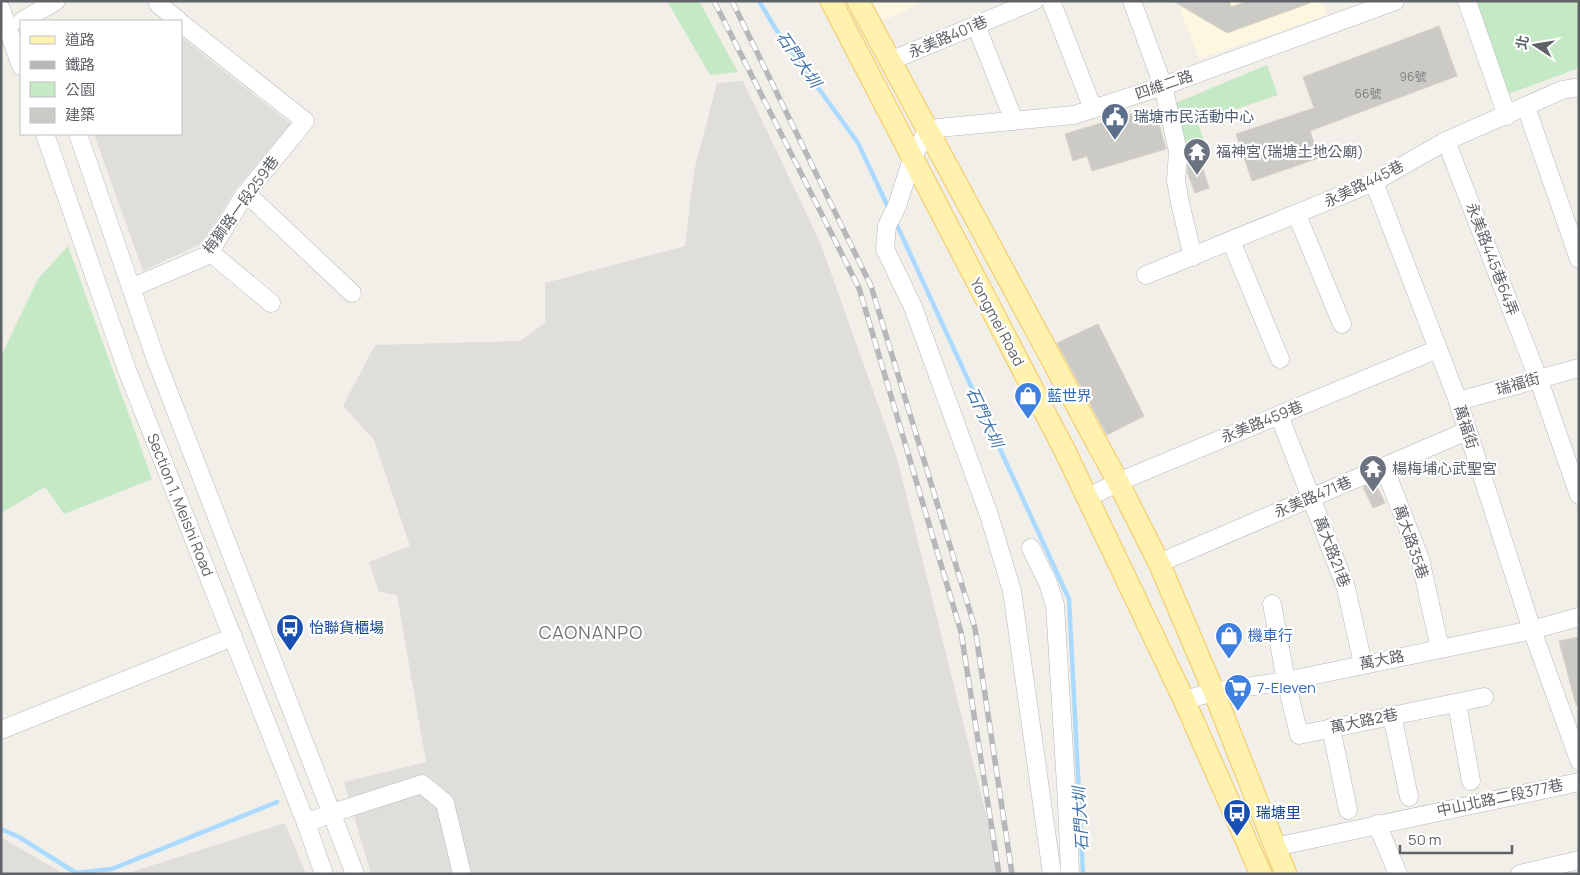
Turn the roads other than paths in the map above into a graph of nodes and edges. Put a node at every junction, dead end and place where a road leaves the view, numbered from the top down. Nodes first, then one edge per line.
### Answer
1 (56, 1) edge
2 (831, 1) edge
3 (858, 1) edge
4 (1034, 1) edge
5 (1051, 1) edge
6 (1132, 1) edge
7 (1395, 1) edge
8 (1467, 1) edge
9 (158, 4) dead end
10 (1, 9) edge
11 (23, 20) edge
12 (178, 20) edge
13 (182, 24) edge
14 (976, 25) junction
15 (890, 61) junction
16 (1163, 86) junction
17 (1579, 87) edge
18 (1526, 107) junction
19 (1092, 109) junction
20 (1506, 116) junction
21 (1014, 121) junction
22 (928, 129) junction
23 (45, 135) edge
24 (78, 135) edge
25 (1446, 141) junction
26 (912, 159) junction
27 (1374, 182) junction
28 (246, 193) junction
29 (1297, 215) junction
30 (1232, 241) junction
31 (210, 252) junction
32 (1193, 257) junction
33 (1579, 259) edge
34 (1146, 275) dead end
35 (131, 288) junction
36 (352, 293) dead end
37 (271, 302) dead end
38 (1342, 324) dead end
39 (1438, 349) junction
40 (1280, 359) dead end
41 (1579, 368) edge
42 (1538, 378) junction
43 (1458, 401) junction
44 (1279, 415) junction
45 (1467, 431) junction
46 (1384, 467) junction
47 (1118, 482) junction
48 (1579, 495) edge
49 (1087, 498) junction
50 (1311, 498) junction
51 (1031, 548) dead end
52 (1159, 563) junction
53 (1272, 604) dead end
54 (1579, 617) edge
55 (1532, 630) junction
56 (233, 637) junction
57 (1440, 649) junction
58 (1363, 664) junction
59 (1286, 681) junction
60 (1214, 692) junction
61 (1484, 697) dead end
62 (1184, 700) junction
63 (1457, 704) junction
64 (1392, 715) junction
65 (1331, 728) junction
66 (1, 730) edge
67 (1579, 760) edge
68 (1472, 781) dead end
69 (1579, 782) edge
70 (1409, 796) dead end
71 (1348, 810) dead end
72 (332, 813) junction
73 (306, 823) junction
74 (1377, 824) junction
75 (1275, 847) junction
76 (1579, 860) edge
77 (324, 874) edge
78 (354, 874) edge
79 (462, 874) edge
80 (1052, 874) edge
81 (1070, 874) edge
82 (1261, 874) edge
83 (1286, 874) edge
84 (1398, 874) edge
85 (1520, 874) edge

1 - 11 street
2 - 26 main road, Yongmei Road
3 - 15 main road, Yongmei Road
4 - 14 street, 永美路401巷
5 - 19 street
6 - 16 street
7 - 16 street, 四維二路
8 - 20 street
9 - 12 street, 梅獅路一段259巷
10 - 11 street
13 - 28 street, 梅獅路一段259巷
14 - 15 street, 永美路401巷
14 - 21 street
15 - 22 main road, Yongmei Road
16 - 19 street, 四維二路
16 - 32 street
17 - 18 street, 永美路445巷
18 - 20 street, 永美路445巷
18 - 33 street
19 - 21 street, 四維二路
20 - 25 street, 永美路445巷
21 - 22 street, 四維二路
22 - 26 street
22 - 47 main road, Yongmei Road
23 - 56 street, Section 1, Meishi Road
24 - 35 street, Section 1, Meishi Road
25 - 27 street, 永美路445巷
25 - 42 street, 永美路445巷64弄
26 - 49 main road, Yongmei Road
26 - 80 street
27 - 29 street, 永美路445巷
27 - 39 street, 萬福街
28 - 31 street, 梅獅路一段259巷
28 - 36 street
29 - 30 street, 永美路445巷
29 - 38 street
30 - 32 street, 永美路445巷
30 - 40 street
31 - 35 street, 梅獅路一段259巷
31 - 37 street
32 - 34 street, 永美路445巷
35 - 72 street, Section 1, Meishi Road
39 - 43 street, 萬福街
39 - 44 street, 永美路459巷
41 - 42 street, 瑞福街
42 - 43 street, 瑞福街
42 - 48 street, 永美路445巷64弄
43 - 45 street, 萬福街
44 - 47 street, 永美路459巷
44 - 50 street, 萬大路21巷
45 - 46 street, 永美路471巷
45 - 55 street, 萬福街
46 - 50 street, 永美路471巷
46 - 57 street, 萬大路35巷
47 - 49 street, 永美路459巷
47 - 52 main road, Yongmei Road
49 - 62 main road, Yongmei Road
50 - 52 street, 永美路471巷
50 - 58 street, 萬大路21巷
51 - 81 street
52 - 60 main road, Yongmei Road
53 - 59 street
54 - 55 street, 萬大路
55 - 57 street, 萬大路
55 - 67 street, 萬福街
56 - 66 street
56 - 73 street, Section 1, Meishi Road
57 - 58 street, 萬大路
58 - 59 street, 萬大路
59 - 60 street, 萬大路
59 - 65 street, 萬大路2巷
60 - 62 street, 萬大路
60 - 75 main road, Yongmei Road
61 - 63 street, 萬大路2巷
62 - 82 main road, Yongmei Road
63 - 64 street, 萬大路2巷
63 - 68 street
64 - 65 street, 萬大路2巷
64 - 70 street
65 - 71 street
69 - 74 street, 中山北路二段377巷
72 - 73 street
72 - 78 street, Section 1, Meishi Road
72 - 79 street
73 - 77 street, Section 1, Meishi Road
74 - 75 street, 中山北路二段377巷
74 - 84 street
75 - 83 main road, Yongmei Road
76 - 85 street

